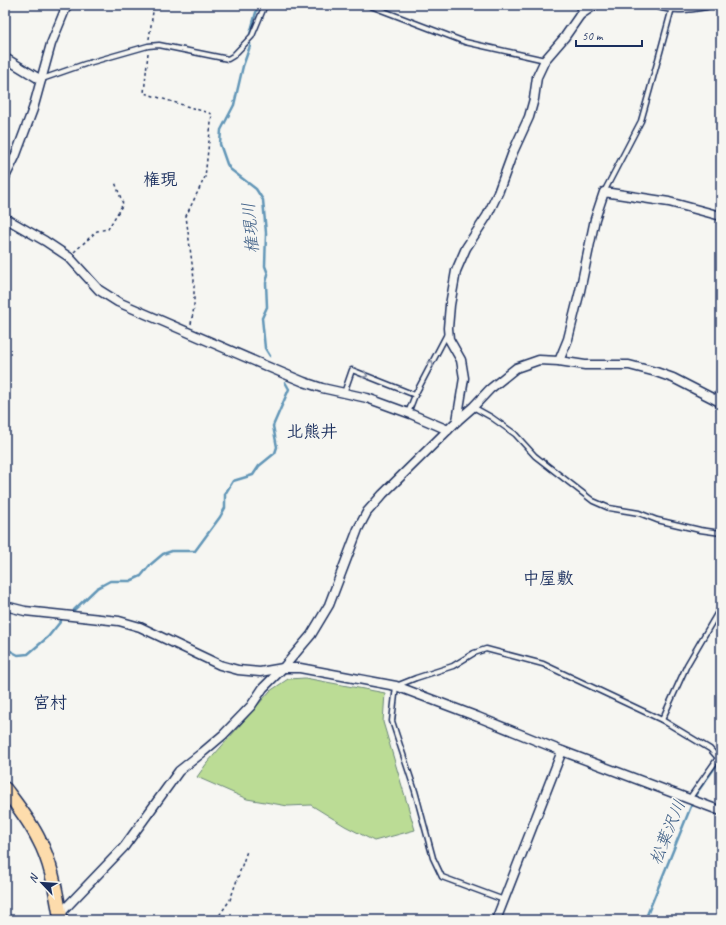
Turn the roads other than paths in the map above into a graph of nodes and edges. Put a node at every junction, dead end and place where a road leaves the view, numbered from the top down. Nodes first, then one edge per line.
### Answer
1 (67, 5) edge
2 (265, 5) edge
3 (368, 5) edge
4 (584, 5) edge
5 (595, 5) edge
6 (658, 5) edge
7 (706, 5) edge
8 (689, 6) edge
9 (672, 8) junction
10 (580, 15) junction
11 (5, 58) edge
12 (545, 60) junction
13 (41, 80) junction
14 (5, 177) edge
15 (604, 192) junction
16 (721, 216) edge
17 (5, 218) edge
18 (448, 331) junction
19 (560, 361) junction
20 (344, 393) junction
21 (721, 393) edge
22 (414, 395) junction
23 (716, 400) junction
24 (473, 407) junction
25 (721, 411) edge
26 (408, 412) junction
27 (457, 421) junction
28 (448, 430) junction
29 (721, 533) edge
30 (5, 606) edge
31 (721, 606) edge
32 (283, 668) junction
33 (396, 686) junction
34 (662, 720) junction
35 (562, 752) junction
36 (5, 788) edge
37 (689, 799) junction
38 (721, 811) edge
39 (504, 900) junction
40 (59, 918) edge
41 (496, 920) edge

1 - 13 street
2 - 13 lane
3 - 12 lane
4 - 10 street
5 - 10 street
6 - 9 street
7 - 8 street
8 - 9 street
9 - 15 lane
10 - 12 street
11 - 13 street
12 - 18 street
13 - 14 street
15 - 16 street
15 - 19 street
17 - 20 street
22 -> 18 lane
18 - 27 street
19 - 23 street
19 - 24 street
20 -> 22 lane
20 - 26 street
21 - 23 street
22 - 26 lane
23 - 25 lane
24 - 27 street
24 - 29 lane
26 - 28 street
27 - 28 street
28 - 32 street
30 - 32 street
31 - 34 lane
32 - 33 street
32 - 40 street
33 - 34 lane
33 - 35 street
33 - 39 lane
34 - 37 lane
35 - 37 street
35 - 39 street
36 - 40 main road
37 - 38 street
39 - 41 street

